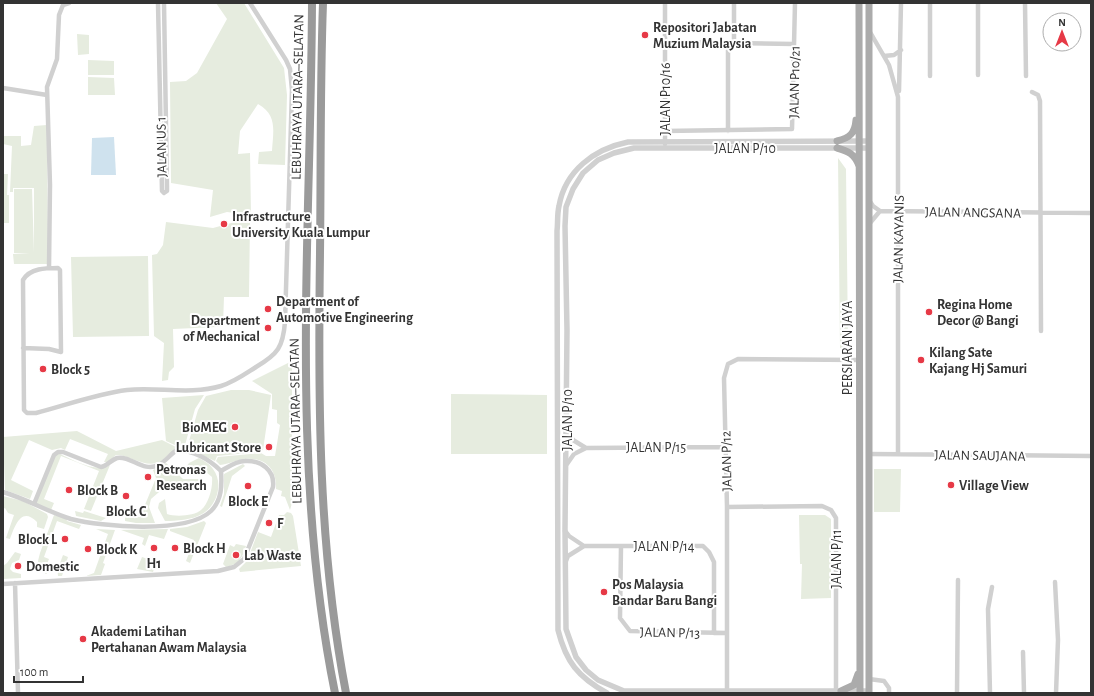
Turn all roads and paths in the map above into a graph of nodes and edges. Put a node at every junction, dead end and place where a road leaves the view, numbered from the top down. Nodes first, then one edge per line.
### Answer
1 (69, 3) edge
2 (158, 3) edge
3 (164, 3) edge
4 (250, 3) edge
5 (312, 3) edge
6 (322, 3) edge
7 (665, 3) edge
8 (734, 3) edge
9 (795, 3) edge
10 (859, 3) edge
11 (869, 3) edge
12 (901, 3) edge
13 (930, 3) edge
14 (978, 3) edge
15 (1025, 3) edge
16 (869, 31) junction
17 (665, 42) junction
18 (728, 43) junction
19 (734, 43) junction
20 (794, 44) junction
21 (901, 50) junction
22 (884, 56) junction
23 (978, 75) dead end
24 (930, 76) dead end
25 (1026, 76) dead end
26 (859, 80) junction
27 (3, 88) edge
28 (1032, 92) dead end
29 (47, 95) junction
30 (898, 97) junction
31 (665, 131) junction
32 (728, 131) junction
33 (665, 141) junction
34 (837, 144) junction
35 (860, 145) junction
36 (869, 145) junction
37 (665, 148) junction
38 (860, 172) junction
39 (869, 199) junction
40 (1041, 204) junction
41 (880, 211) junction
42 (898, 211) junction
43 (1031, 212) junction
44 (1041, 212) junction
45 (1051, 212) junction
46 (1091, 213) edge
47 (1041, 220) junction
48 (869, 224) junction
49 (49, 268) junction
50 (1041, 331) dead end
51 (23, 348) junction
52 (860, 360) junction
53 (566, 427) junction
54 (726, 447) junction
55 (586, 448) junction
56 (869, 454) junction
57 (898, 454) junction
58 (1091, 456) edge
59 (567, 464) junction
60 (221, 471) junction
61 (3, 492) edge
62 (34, 504) junction
63 (726, 507) junction
64 (565, 529) junction
65 (584, 546) junction
66 (620, 546) junction
67 (565, 565) junction
68 (958, 580) dead end
69 (1055, 582) dead end
70 (15, 583) junction
71 (3, 584) edge
72 (992, 587) dead end
73 (714, 633) junction
74 (726, 633) junction
75 (1023, 652) dead end
76 (860, 667) junction
77 (869, 680) junction
78 (838, 691) junction
79 (727, 692) edge
80 (860, 692) edge
81 (869, 692) edge
82 (18, 693) edge
83 (335, 693) edge
84 (346, 693) edge
85 (607, 693) edge
86 (889, 693) edge
87 (957, 693) edge
88 (990, 693) edge
89 (1024, 693) edge
90 (1056, 693) edge

1 - 29 street
2 - 3 street, JALAN US 1
4 - 51 street
5 - 83 highway, LEBUHRAYA UTARA–SELATAN
6 - 84 highway, LEBUHRAYA UTARA–SELATAN
7 - 17 street, JALAN P10/16
8 - 19 street
9 - 20 street, JALAN P10/21
10 - 26 main road, PERSIARAN JAYA
11 - 16 main road, PERSIARAN JAYA
12 - 21 street
13 - 24 street
14 - 23 street
15 - 25 street
16 - 22 street, JALAN KAYANIS
16 - 36 main road, PERSIARAN JAYA
17 - 18 street
17 - 31 street, JALAN P10/16
18 - 19 street
18 - 32 street
19 - 20 street
20 - 32 street, JALAN P10/21
21 - 22 street
21 - 30 street
22 - 30 street, JALAN KAYANIS
26 - 34 main road
26 - 35 main road, PERSIARAN JAYA
27 - 29 street
28 - 40 street, JALAN ANGSANA
29 - 49 street
30 - 42 street, JALAN KAYANIS
31 - 32 street, JALAN P10/21
31 - 33 street, JALAN P10/16
33 - 34 street, JALAN P/10
33 - 37 street, JALAN P10/16
33 - 85 street, JALAN P/10
34 - 35 street, JALAN P/10
34 - 37 street, JALAN P/10
34 - 38 main road
35 - 36 street, JALAN P/10
35 - 38 main road, PERSIARAN JAYA
36 - 39 main road, PERSIARAN JAYA
37 - 53 street, JALAN P/10
38 - 52 main road, PERSIARAN JAYA
39 - 41 street
39 - 48 main road, PERSIARAN JAYA
40 - 43 street
40 - 44 street, JALAN ANGSANA
40 - 45 street
41 - 42 street, JALAN ANGSANA
41 - 48 street
42 - 43 street, JALAN ANGSANA
42 - 57 street, JALAN KAYANIS
43 - 44 street, JALAN ANGSANA
43 - 47 street
44 - 45 street, JALAN ANGSANA
44 - 47 street
45 - 46 street, JALAN ANGSANA
45 - 47 street
47 - 50 street
48 - 56 main road, PERSIARAN JAYA
49 - 51 street
49 - 51 street
52 - 54 street, JALAN P/12
52 - 76 main road, PERSIARAN JAYA
53 - 55 street
53 - 59 street, JALAN P/10
54 - 55 street, JALAN P/15
54 - 63 street, JALAN P/12
55 - 59 street
56 - 57 street, JALAN SAUJANA
56 - 77 main road, PERSIARAN JAYA
57 - 58 street, JALAN SAUJANA
59 - 64 street, JALAN P/10
60 - 62 street
60 - 62 street
60 - 70 street
61 - 62 street
63 - 74 street, JALAN P/12
63 - 78 street, JALAN P/11
64 - 65 street
64 - 67 street, JALAN P/10
65 - 66 street, JALAN P/14
65 - 67 street
66 - 73 street, JALAN P/13
66 - 73 street, JALAN P/14
67 - 79 street, JALAN P/10
68 - 87 street
69 - 90 street
70 - 71 street
70 - 82 street
72 - 88 street
73 - 74 street, JALAN P/13
74 - 79 street, JALAN P/12
75 - 89 street
76 - 78 main road
76 - 80 main road, PERSIARAN JAYA
77 - 81 main road, PERSIARAN JAYA
77 - 86 street
78 - 79 street, JALAN P/10
78 - 80 street, JALAN P/10
80 - 81 street, JALAN P/10

